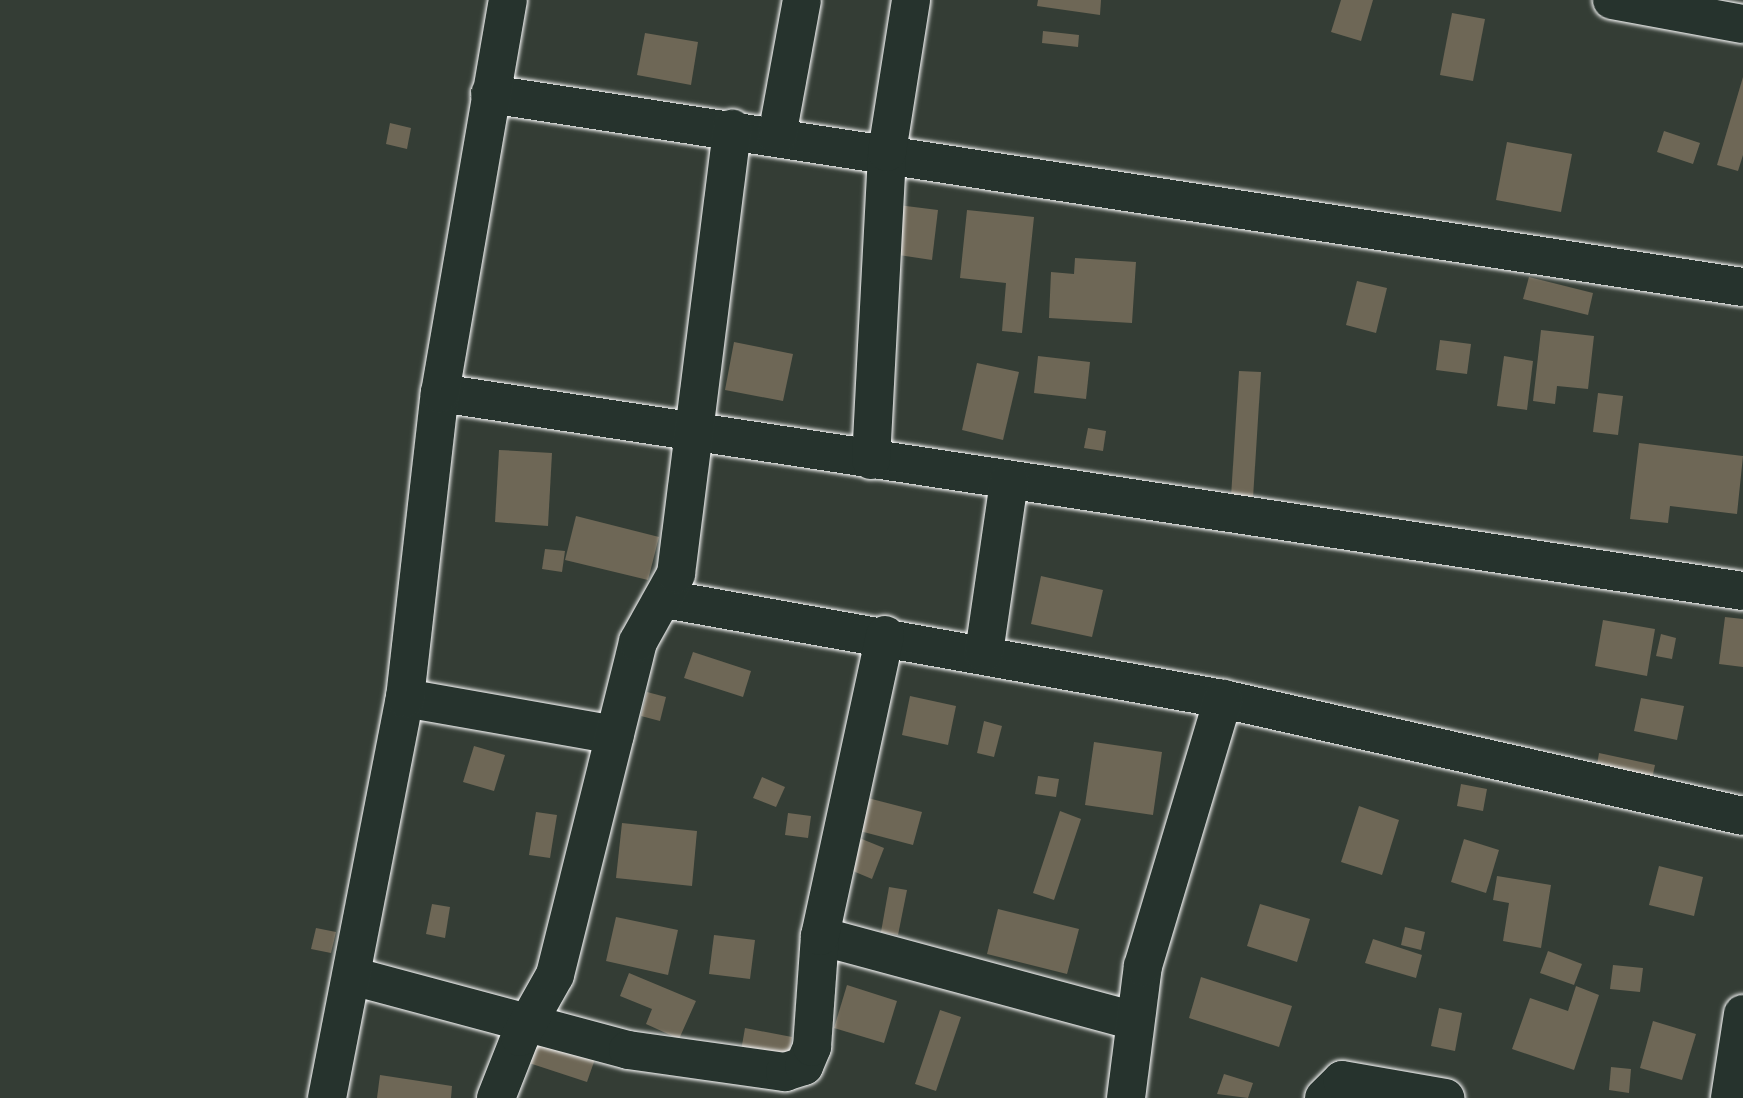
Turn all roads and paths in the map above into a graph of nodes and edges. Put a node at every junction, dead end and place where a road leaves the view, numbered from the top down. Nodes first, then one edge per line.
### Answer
1 (508, 0) edge
2 (802, 0) edge
3 (911, 0) edge
4 (1612, 0) edge
5 (1743, 24) edge
6 (491, 94) junction
7 (732, 129) junction
8 (777, 136) junction
9 (887, 152) junction
10 (1743, 287) edge
11 (440, 393) junction
12 (694, 427) junction
13 (871, 460) junction
14 (1009, 481) junction
15 (1743, 591) edge
16 (665, 599) junction
17 (885, 635) junction
18 (984, 653) junction
19 (405, 698) junction
20 (1223, 699) junction
21 (615, 735) junction
22 (1743, 816) edge
23 (820, 936) junction
24 (352, 976) junction
25 (1743, 1014) edge
26 (1132, 1020) junction
27 (532, 1022) junction
28 (327, 1098) edge
29 (496, 1098) edge
30 (1126, 1098) edge
31 (1324, 1098) edge
32 (1445, 1098) edge
33 (1730, 1098) edge

1 - 6 street
2 - 8 street
3 - 9 street
4 - 5 street
6 - 7 street
6 - 11 street
7 - 8 street
7 - 12 street
8 - 9 street
9 - 10 street
9 - 13 street
11 - 12 street
11 - 19 street
12 - 13 street
12 - 16 street
13 - 14 street
14 - 15 street
14 - 18 street
16 - 17 street
16 - 21 street
17 - 18 street
17 - 23 street
18 - 20 street
19 - 21 street
19 - 24 street
20 - 22 street
20 - 26 street
21 - 27 street
23 - 26 street
23 - 27 street
24 - 27 street
24 - 28 street
25 - 33 street
26 - 30 street
27 - 29 street
31 - 32 street

